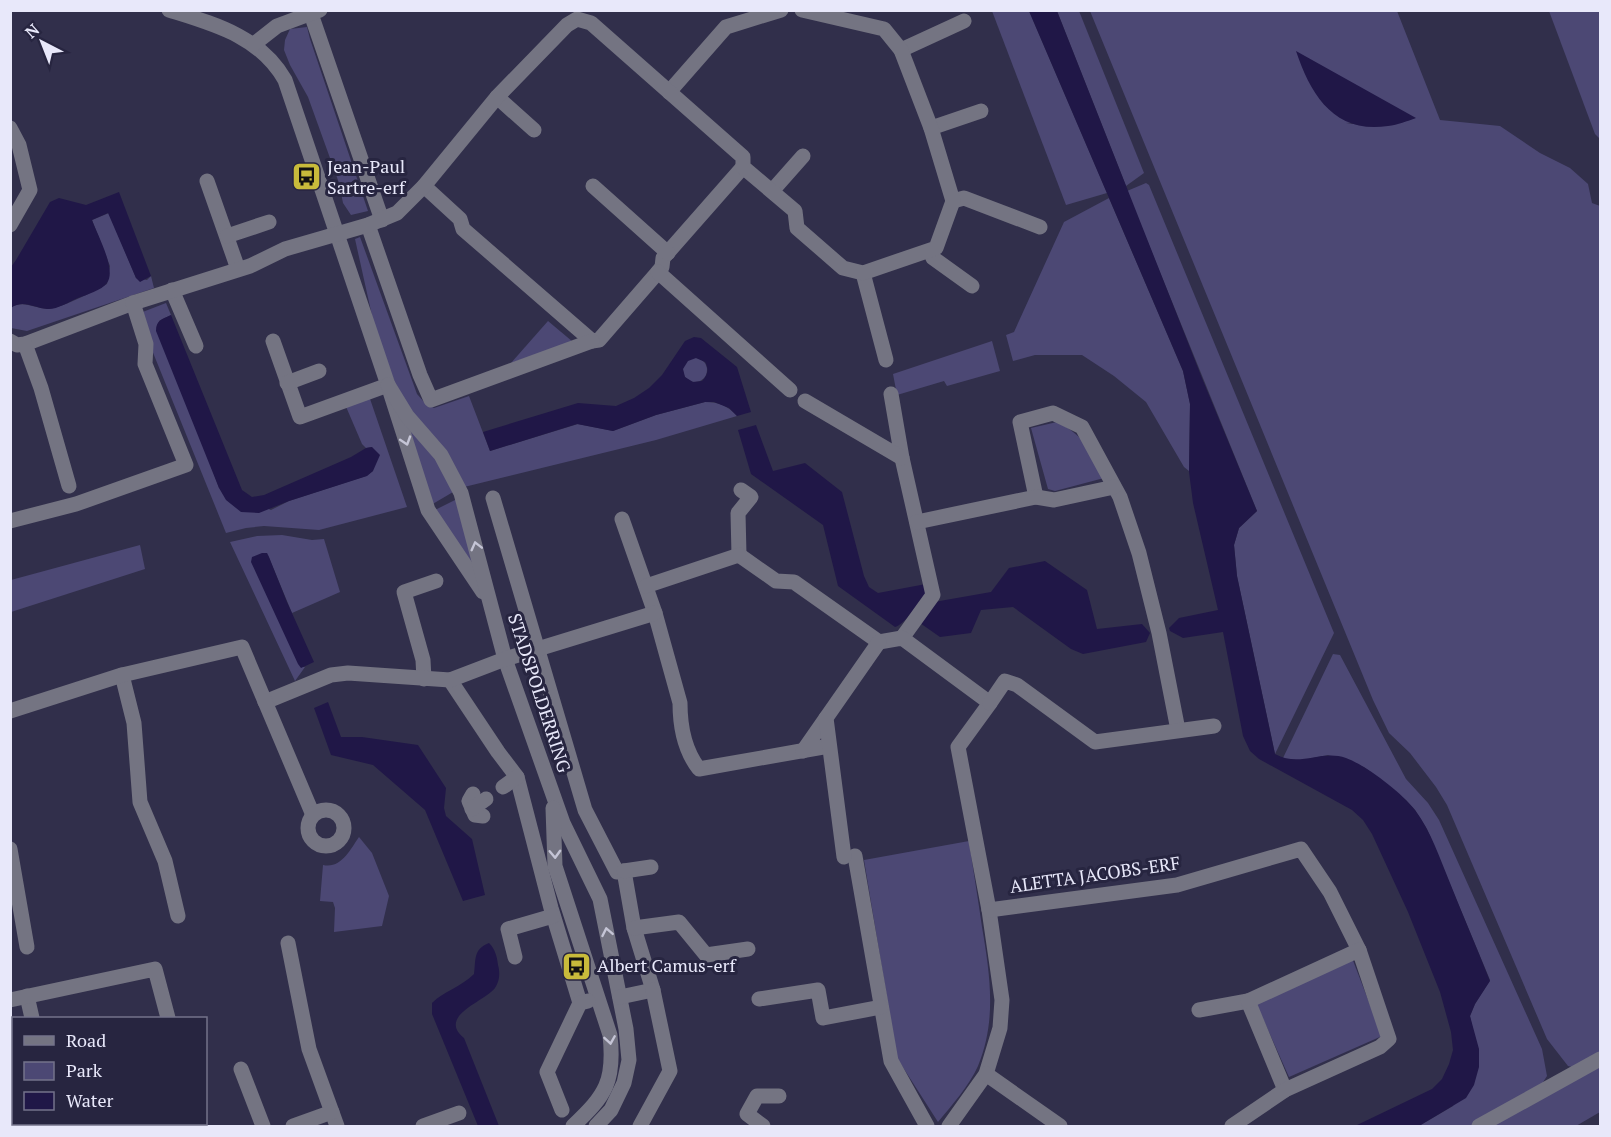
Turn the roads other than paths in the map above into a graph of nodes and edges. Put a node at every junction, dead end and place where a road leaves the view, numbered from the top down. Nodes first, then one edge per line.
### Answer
1 (169, 10) edge
2 (781, 10) edge
3 (805, 11) edge
4 (315, 12) edge
5 (736, 17) edge
6 (964, 21) dead end
7 (254, 44) junction
8 (902, 50) junction
9 (669, 92) junction
10 (497, 97) junction
11 (981, 111) dead end
12 (10, 128) edge
13 (931, 128) junction
14 (534, 130) dead end
15 (803, 156) dead end
16 (743, 167) junction
17 (207, 181) dead end
18 (424, 186) junction
19 (593, 186) dead end
20 (772, 191) junction
21 (953, 201) junction
22 (269, 222) dead end
23 (375, 222) junction
24 (10, 225) edge
25 (1040, 227) dead end
26 (336, 233) junction
27 (227, 236) junction
28 (930, 251) junction
29 (668, 253) junction
30 (238, 269) junction
31 (658, 272) junction
32 (863, 273) junction
33 (972, 286) dead end
34 (172, 290) junction
35 (133, 303) junction
36 (273, 341) dead end
37 (592, 341) junction
38 (18, 343) edge
39 (196, 346) dead end
40 (886, 360) dead end
41 (319, 371) dead end
42 (287, 383) junction
43 (388, 385) junction
44 (790, 390) dead end
45 (891, 394) dead end
46 (805, 401) dead end
47 (902, 458) junction
48 (69, 486) dead end
49 (1114, 487) junction
50 (741, 489) dead end
51 (1036, 497) junction
52 (493, 498) dead end
53 (622, 519) dead end
54 (10, 521) edge
55 (917, 522) junction
56 (739, 555) junction
57 (436, 581) dead end
58 (646, 586) junction
59 (490, 602) junction
60 (655, 613) junction
61 (902, 638) junction
62 (879, 642) junction
63 (537, 650) junction
64 (505, 659) junction
65 (122, 675) junction
66 (424, 679) junction
67 (450, 680) junction
68 (265, 702) junction
69 (990, 703) junction
70 (10, 711) edge
71 (826, 718) junction
72 (1214, 726) dead end
73 (1179, 730) junction
74 (829, 746) junction
75 (803, 752) junction
76 (517, 777) junction
77 (503, 787) dead end
78 (552, 796) junction
79 (313, 815) dead end
80 (10, 849) edge
81 (651, 867) dead end
82 (624, 871) junction
83 (989, 910) junction
84 (552, 912) junction
85 (178, 916) dead end
86 (634, 928) junction
87 (288, 943) dead end
88 (27, 947) dead end
89 (748, 949) dead end
90 (1359, 950) junction
91 (515, 957) dead end
92 (653, 990) junction
93 (27, 996) junction
94 (620, 997) junction
95 (597, 998) junction
96 (759, 999) dead end
97 (10, 1000) edge
98 (1248, 1001) junction
99 (580, 1003) junction
100 (881, 1007) junction
101 (1199, 1010) dead end
102 (32, 1017) edge
103 (168, 1017) edge
104 (1600, 1059) edge
105 (241, 1069) dead end
106 (986, 1074) junction
107 (1285, 1090) junction
108 (779, 1096) dead end
109 (562, 1110) dead end
110 (459, 1113) dead end
111 (334, 1119) edge
112 (263, 1126) edge
113 (293, 1126) edge
114 (423, 1126) edge
115 (573, 1126) edge
116 (596, 1126) edge
117 (640, 1126) edge
118 (763, 1126) edge
119 (927, 1126) edge
120 (949, 1126) edge
121 (1060, 1126) edge
122 (1232, 1126) edge
123 (1479, 1126) edge

1 - 7 street, STADSPOLDERRING
2 - 5 street
3 - 8 street
4 - 7 street
4 - 23 street
5 - 9 street
6 - 8 street
7 - 26 street, STADSPOLDERRING
8 - 13 street
9 - 10 street
9 - 16 street
10 - 14 street
10 - 18 street
11 - 13 street
12 - 24 street
13 - 21 street
15 - 20 street
16 - 20 street
16 - 29 street
17 - 27 street
18 - 23 street
18 - 37 street
19 - 29 street
20 - 32 street
21 - 25 street
21 - 28 street
22 - 27 street
23 - 26 street
23 - 37 street
26 - 30 street
26 - 43 street, STADSPOLDERRING
27 - 30 street
28 - 32 street
28 - 33 street
29 - 31 street
30 - 34 street
31 - 37 street
31 - 44 street
32 - 40 street
34 - 35 street
34 - 39 street
35 - 38 street
35 - 54 street
36 - 42 street
38 - 48 street
41 - 42 street
42 - 43 street
43 -> 59 street, STADSPOLDERRING
59 -> 43 street, STADSPOLDERRING
45 - 47 street
46 - 47 street
47 - 55 street
49 - 51 street
49 - 51 street
49 - 73 street
50 - 56 street
51 - 55 street
52 - 63 street
53 - 58 street
55 - 61 street
56 - 58 street
56 - 62 street
57 - 66 street
58 - 60 street
59 - 64 street, STADSPOLDERRING
60 - 63 street
60 - 75 street
61 - 62 street
61 - 69 street
62 - 71 street
63 - 64 street
63 - 82 street
64 - 67 street
64 - 78 street, STADSPOLDERRING
65 - 68 street
65 - 70 street
65 - 85 street
66 - 67 street
66 - 68 street
67 - 76 street
68 - 79 street
69 - 73 street, ALETTA JACOBS-ERF
69 - 83 street, ALETTA JACOBS-ERF
71 - 74 street
71 - 75 street
72 - 73 street
74 - 75 street
74 - 100 street
76 - 77 street
76 - 84 street
94 -> 78 street, STADSPOLDERRING
78 -> 95 street, STADSPOLDERRING
80 - 88 street
81 - 82 street
82 - 86 street
83 - 90 street, ALETTA JACOBS-ERF
83 - 106 street, ALETTA JACOBS-ERF
84 - 91 street
84 - 99 street
86 - 89 street
86 - 92 street
87 - 111 street
90 - 98 street
90 - 107 street, ALETTA JACOBS-ERF
92 - 94 street
92 - 117 street
93 - 97 street
93 - 102 street
93 - 103 street
94 - 116 street, STADSPOLDERRING
95 - 99 street
95 -> 115 street, STADSPOLDERRING
96 - 100 street
98 - 101 street
98 - 107 street
99 - 109 street
100 - 119 street
104 - 123 street
105 - 112 street
106 - 120 street, ALETTA JACOBS-ERF
106 - 121 street
107 - 122 street, ALETTA JACOBS-ERF
108 - 118 street
110 - 114 street
111 - 113 street

